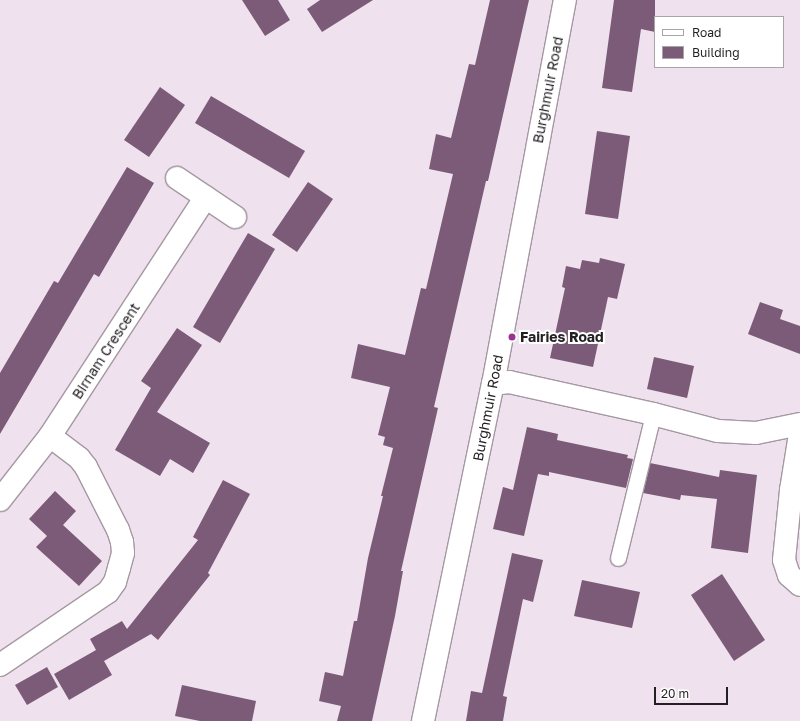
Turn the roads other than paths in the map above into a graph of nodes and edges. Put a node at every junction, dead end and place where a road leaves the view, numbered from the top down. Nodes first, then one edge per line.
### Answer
1 (565, 0) edge
2 (177, 178) dead end
3 (206, 198) junction
4 (235, 217) dead end
5 (493, 384) junction
6 (652, 414) junction
7 (800, 424) edge
8 (800, 434) edge
9 (50, 436) junction
10 (0, 500) edge
11 (618, 558) dead end
12 (800, 584) edge
13 (0, 665) edge
14 (423, 721) edge

1 - 5 street, Burghmuir Road
2 - 3 street
3 - 4 street
3 - 9 street, Birnam Crescent
5 - 6 street
5 - 14 street, Burghmuir Road
6 - 7 street
6 - 11 lane
8 - 12 street
9 - 10 street, Birnam Crescent
9 - 13 street

